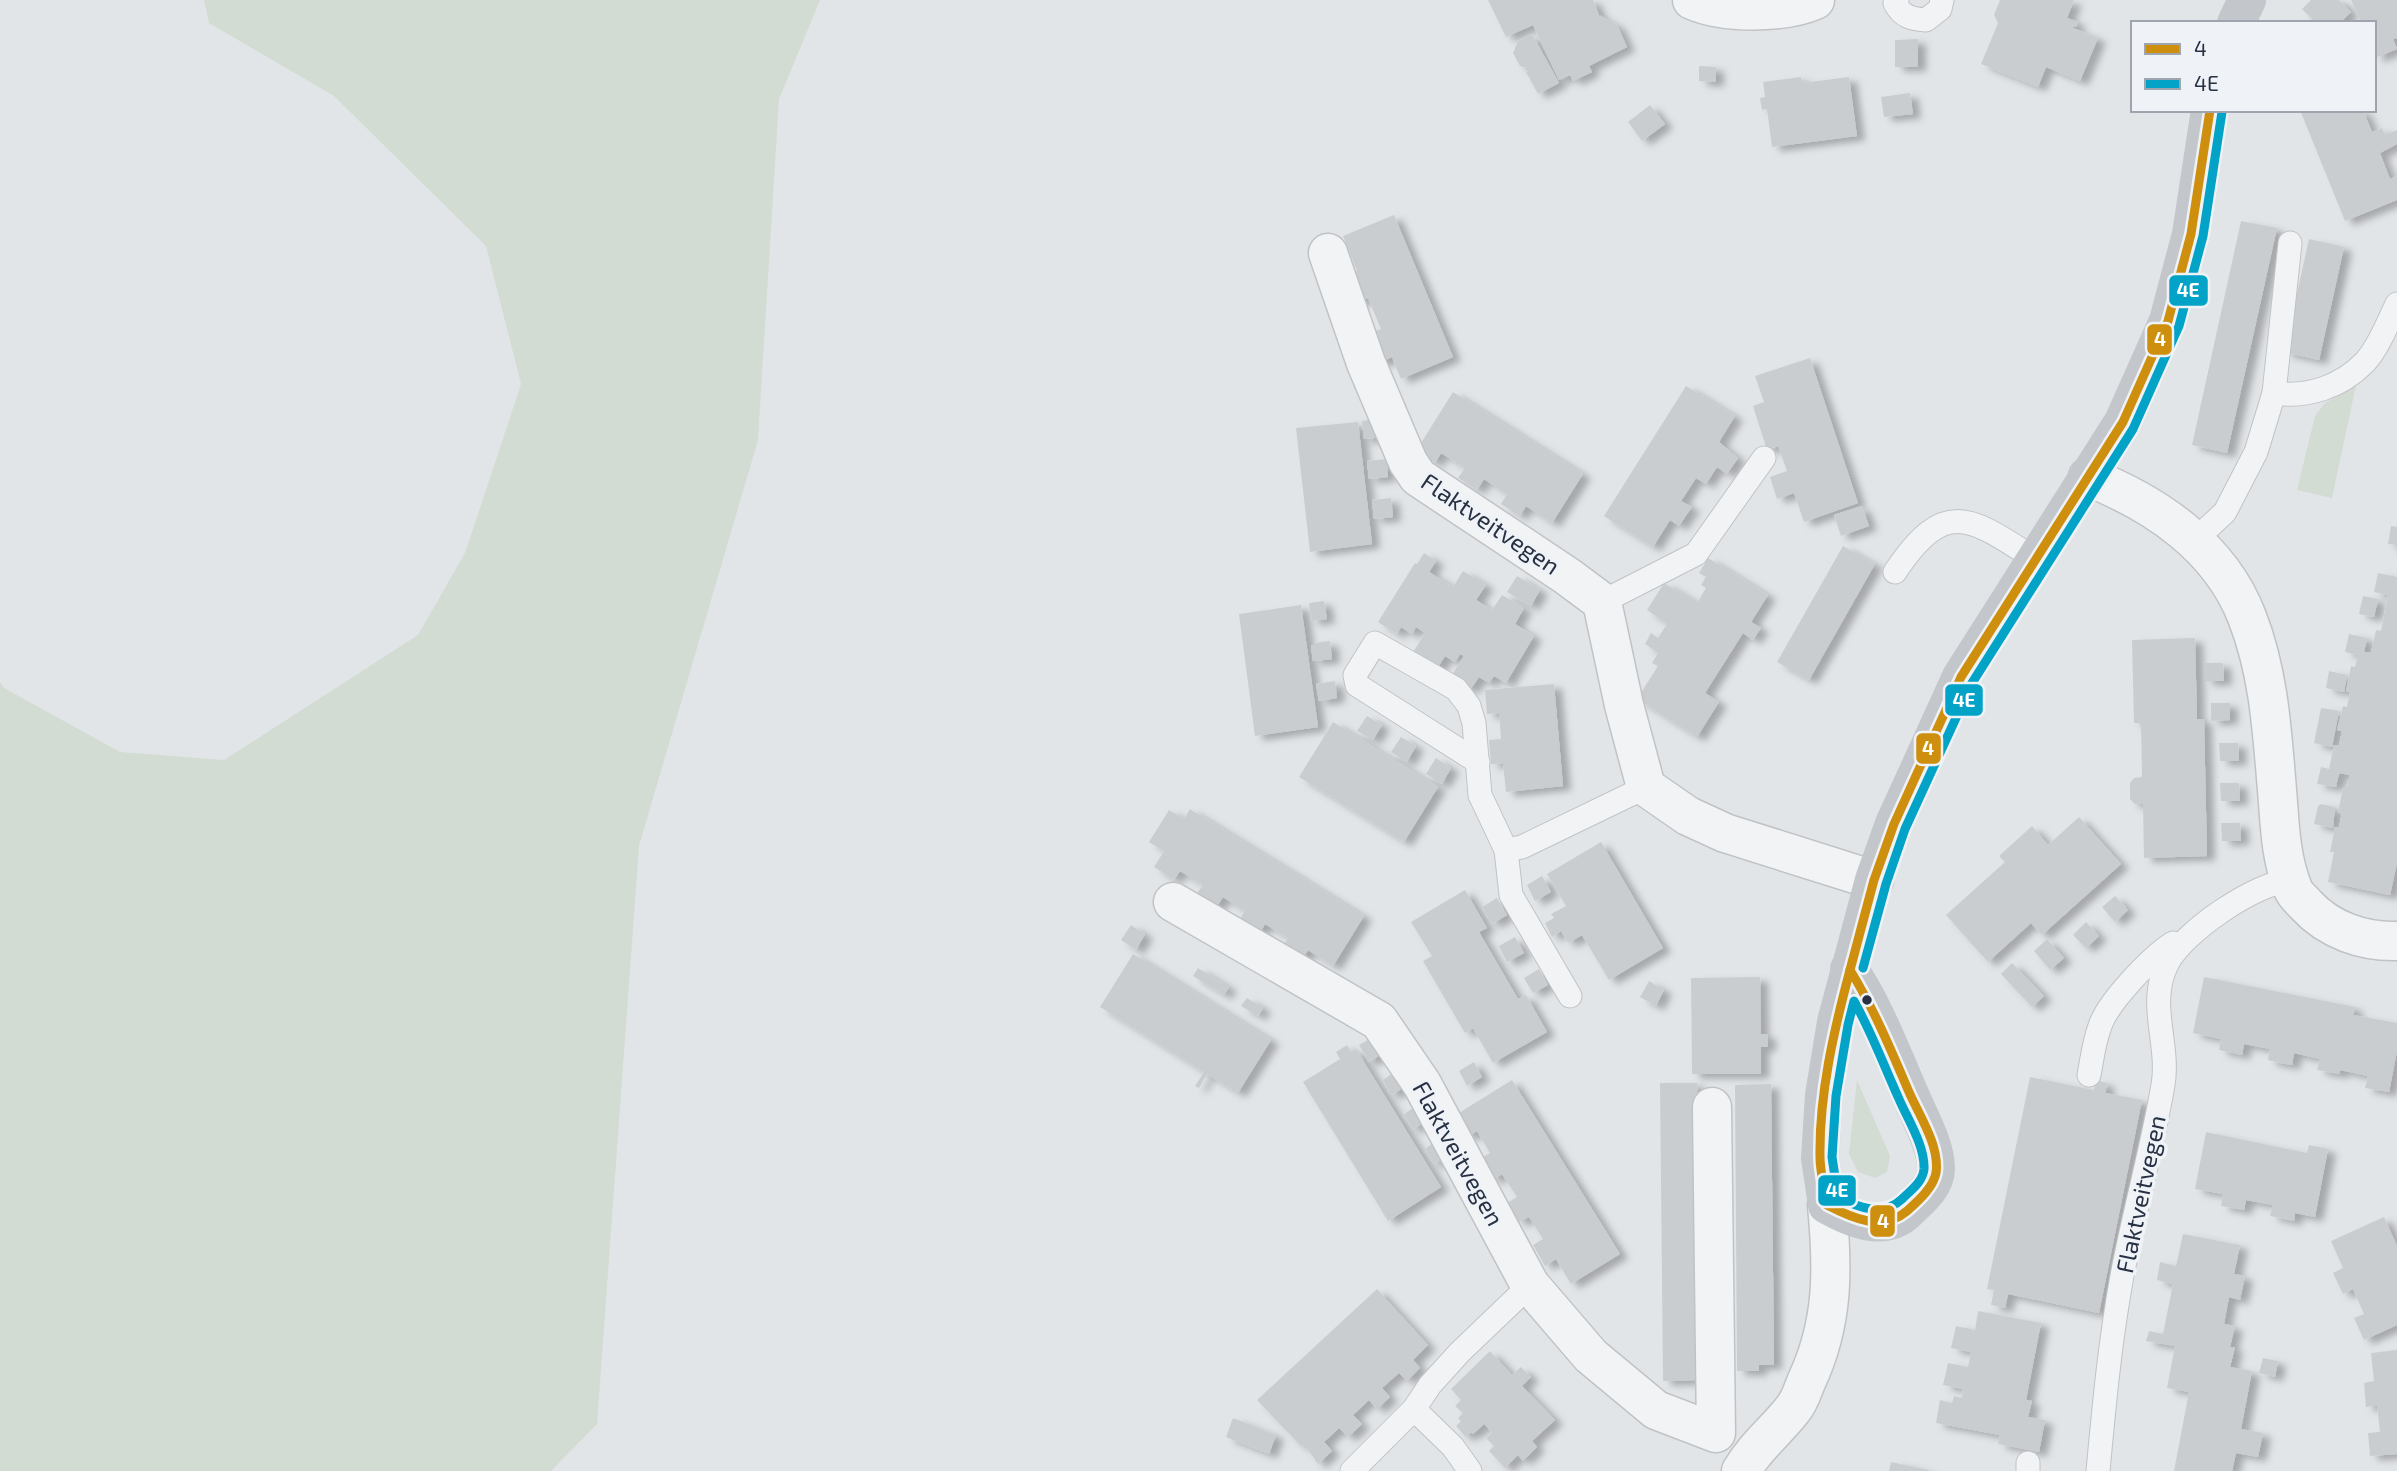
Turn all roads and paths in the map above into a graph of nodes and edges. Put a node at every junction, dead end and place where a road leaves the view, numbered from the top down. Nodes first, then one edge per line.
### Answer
1 (1692, 0) edge
2 (1815, 0) edge
3 (1896, 0) edge
4 (1942, 0) edge
5 (2247, 0) edge
6 (2237, 21) edge
7 (2210, 112) edge
8 (2290, 243) dead end
9 (1328, 253) dead end
10 (2397, 304) edge
11 (2274, 393) junction
12 (1764, 458) dead end
13 (2088, 477) junction
14 (2195, 540) junction
15 (2035, 559) junction
16 (1895, 572) dead end
17 (1602, 602) junction
18 (1478, 762) junction
19 (1646, 787) junction
20 (1506, 850) junction
21 (1874, 880) junction
22 (2291, 880) junction
23 (1173, 902) dead end
24 (2196, 928) junction
25 (2397, 941) edge
26 (1849, 969) junction
27 (1570, 996) dead end
28 (2089, 1075) dead end
29 (1712, 1107) dead end
30 (1827, 1205) junction
31 (1530, 1285) junction
32 (1414, 1409) junction
33 (1716, 1433) junction
34 (1746, 1463) edge
35 (1352, 1471) edge
36 (1470, 1471) edge
37 (2098, 1471) edge

1 - 2 street
3 - 4 lane
5 - 6 main road
7 - 13 main road, Flaktveitvegen
8 - 11 lane
9 - 17 street, Flaktveitvegen
10 - 11 lane
11 - 14 lane
12 - 17 lane
13 - 14 street
13 - 15 main road, Flaktveitvegen
14 - 22 street
15 - 16 lane
15 - 21 main road, Flaktveitvegen
17 - 19 street
18 - 18 lane
18 - 20 lane
19 - 20 lane
19 - 21 street
20 - 27 lane
21 - 26 main road, Flaktveitvegen
22 - 24 lane, Flaktveitvegen
22 - 25 street
23 - 31 street, Flaktveitvegen
24 - 28 lane, Flaktveitvegen
24 - 37 lane, Flaktveitvegen
26 - 30 main road, Flaktveitvegen
26 - 30 main road
29 - 33 street
30 - 34 street, Flaktveitvegen
31 - 32 lane
31 - 33 street, Flaktveitvegen
32 - 35 lane
32 - 36 lane
33 - 34 street, Flaktveitvegen

